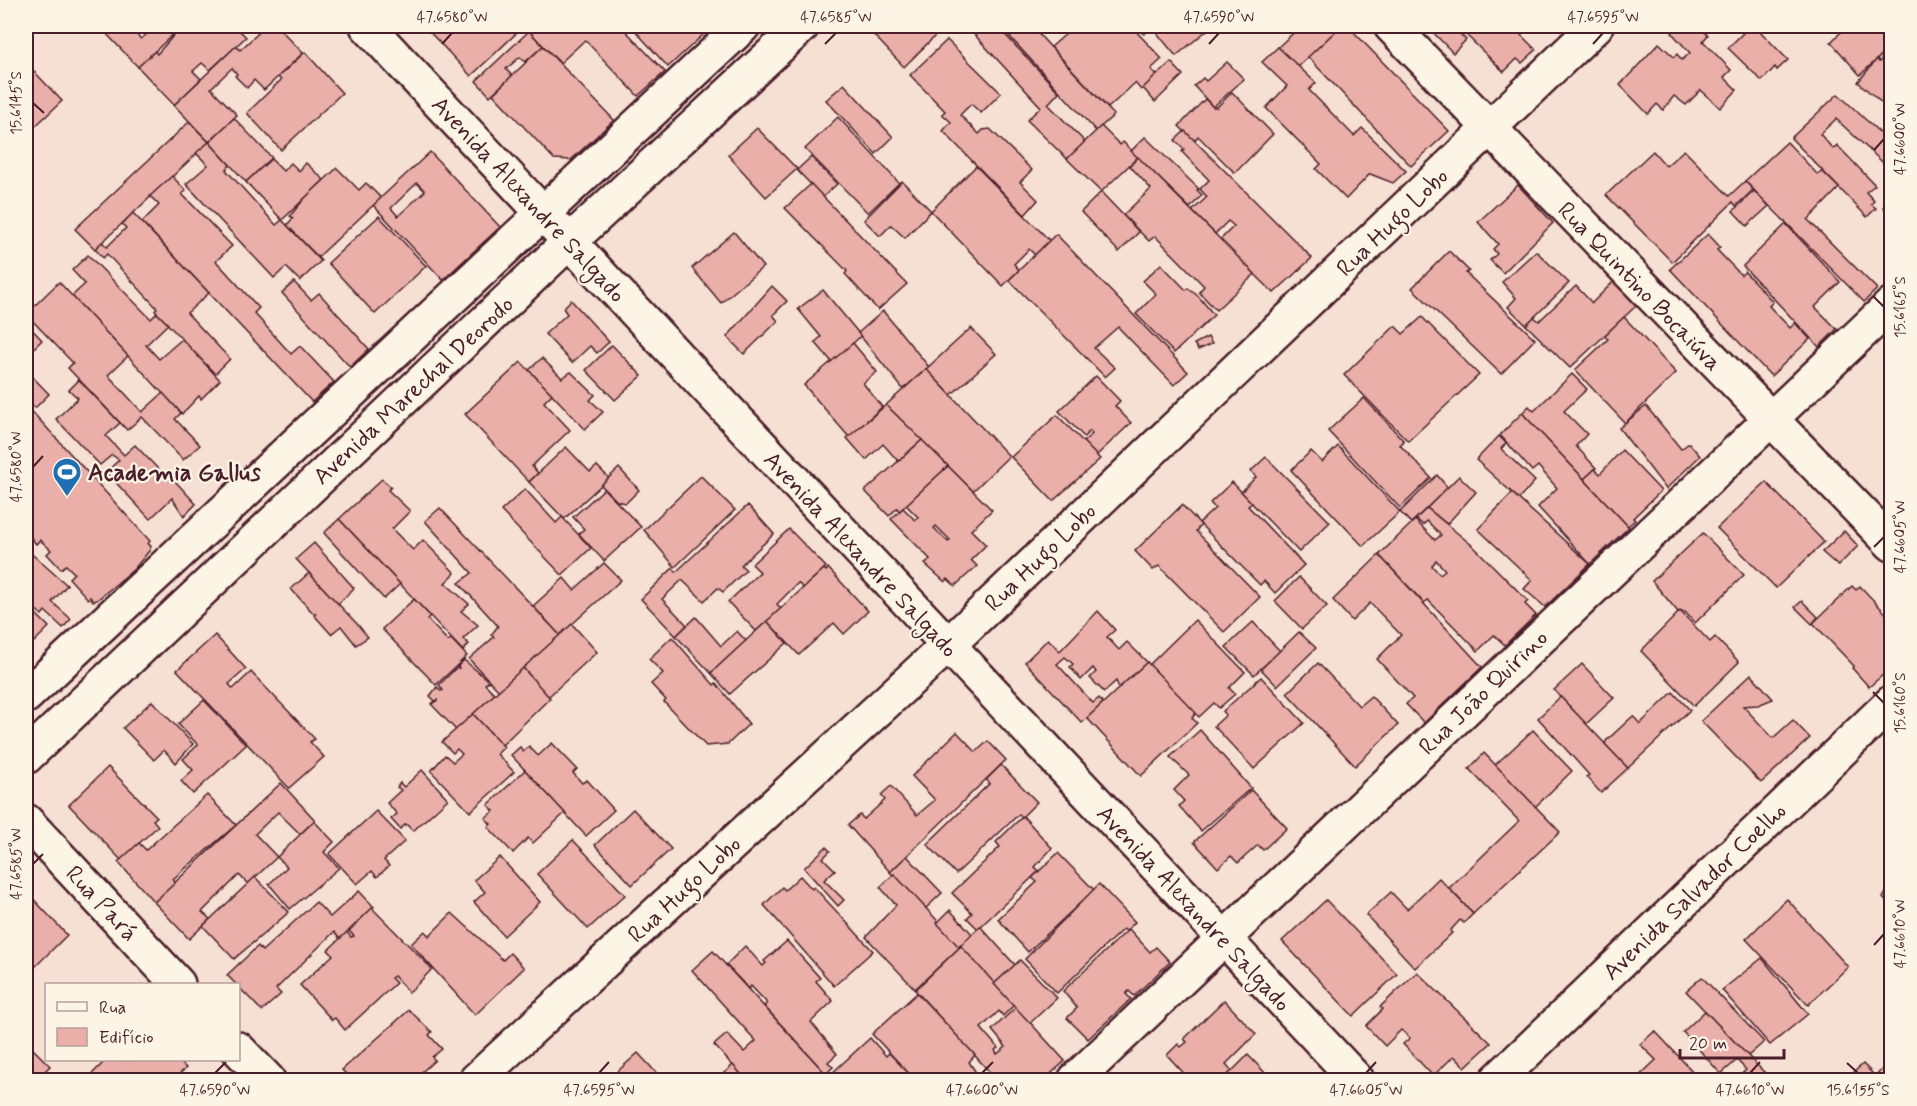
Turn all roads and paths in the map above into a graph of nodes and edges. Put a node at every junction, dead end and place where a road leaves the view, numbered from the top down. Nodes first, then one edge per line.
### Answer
1 (367, 26) edge
2 (743, 26) edge
3 (802, 26) edge
4 (1391, 26) edge
5 (1596, 26) edge
6 (1489, 130) junction
7 (542, 213) junction
8 (569, 242) junction
9 (1892, 304) edge
10 (1770, 420) junction
11 (1892, 544) edge
12 (947, 646) junction
13 (26, 696) edge
14 (1892, 702) edge
15 (26, 756) edge
16 (26, 821) edge
17 (1222, 940) junction
18 (177, 983) edge
19 (240, 1051) edge
20 (268, 1080) edge
21 (476, 1080) edge
22 (1076, 1080) edge
23 (1357, 1080) edge
24 (1497, 1080) edge

1 - 7 street, Avenida Alexandre Salgado
2 - 7 street, Avenida Marechal Deorodo
3 - 8 street, Avenida Marechal Deorodo
4 - 6 street, Rua Quintino Bocaiúva
5 - 6 street, Rua Hugo Lobo
6 - 10 street, Rua Quintino Bocaiúva
6 - 12 street, Rua Hugo Lobo
7 - 8 street, Avenida Alexandre Salgado
7 - 13 street, Avenida Marechal Deorodo
8 - 12 street, Avenida Alexandre Salgado
8 - 15 street, Avenida Marechal Deorodo
9 - 10 street, Rua João Quirino
10 - 11 street, Rua Quintino Bocaiúva
10 - 17 street, Rua João Quirino
12 - 17 street, Avenida Alexandre Salgado
12 - 21 street, Rua Hugo Lobo
14 - 24 street, Avenida Salvador Coelho
16 - 18 street, Rua Pará
17 - 22 street, Rua João Quirino
17 - 23 street, Avenida Alexandre Salgado
19 - 20 street

